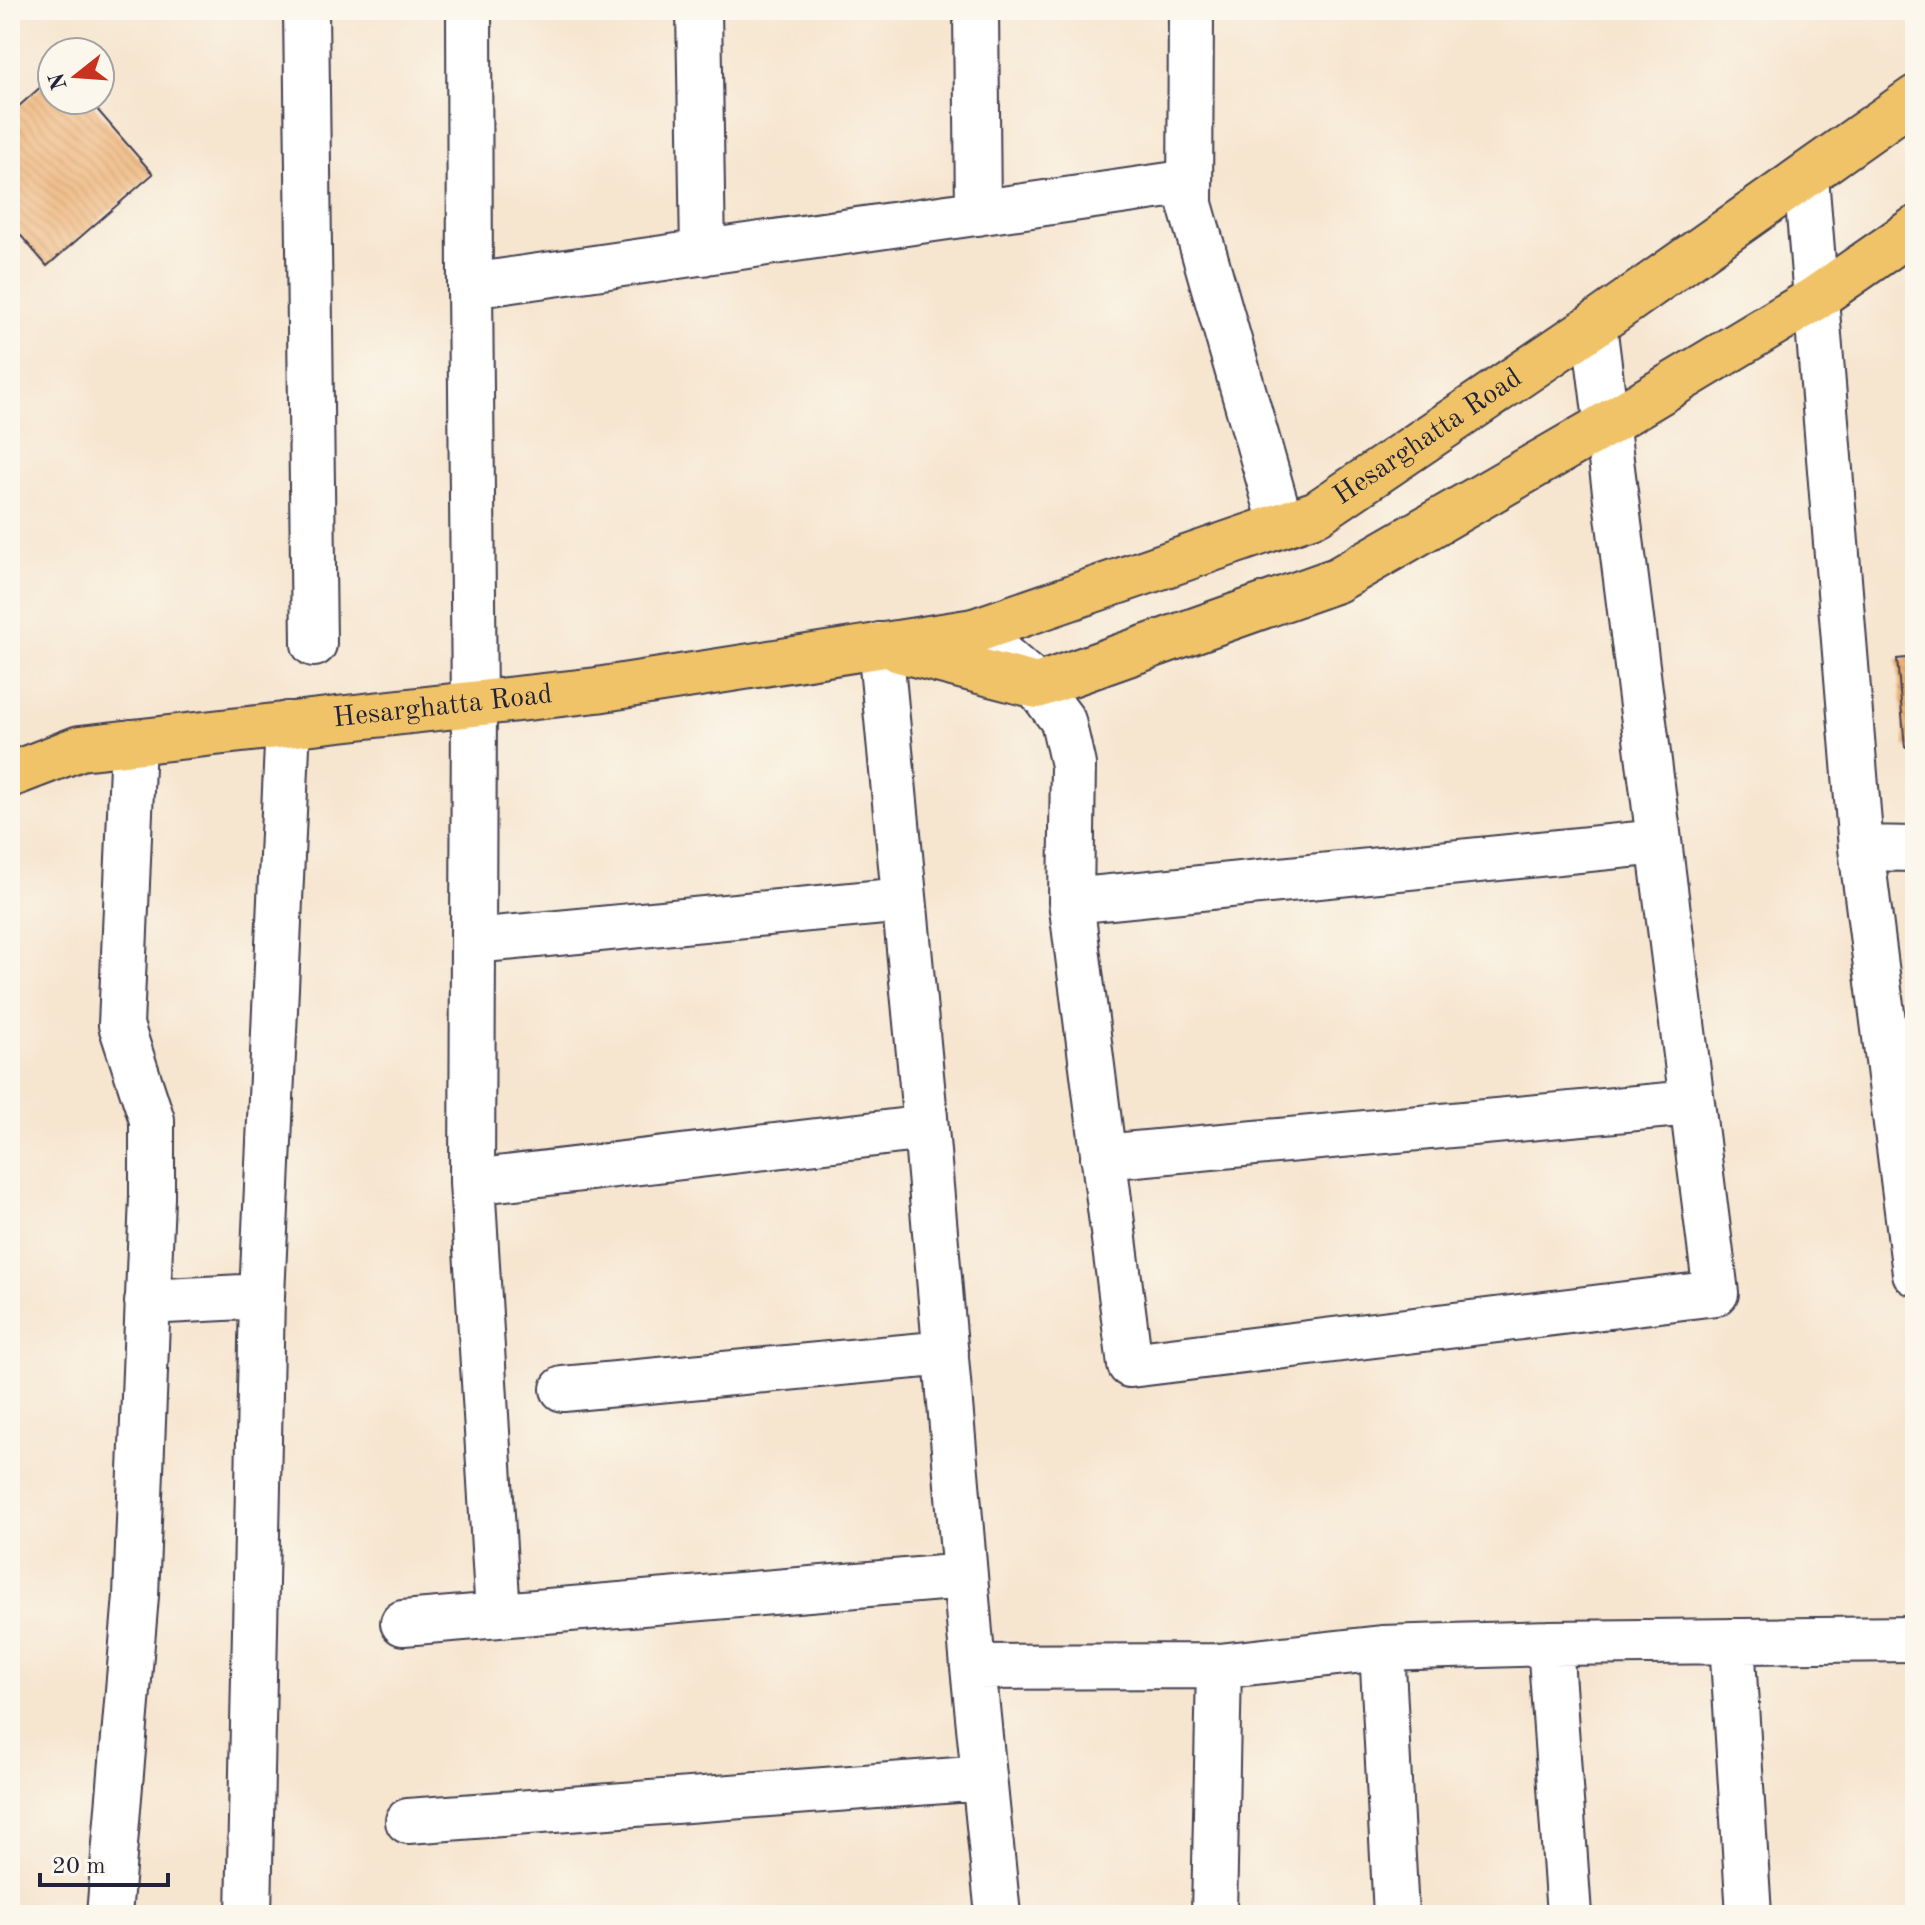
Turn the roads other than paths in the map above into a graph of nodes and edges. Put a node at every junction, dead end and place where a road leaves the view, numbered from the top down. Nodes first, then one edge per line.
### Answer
1 (306, 10) edge
2 (469, 10) edge
3 (699, 10) edge
4 (976, 10) edge
5 (1191, 10) edge
6 (1915, 98) edge
7 (1806, 177) junction
8 (1190, 182) junction
9 (978, 213) junction
10 (1915, 229) edge
11 (703, 253) junction
12 (470, 286) junction
13 (1816, 298) junction
14 (1594, 325) junction
15 (1607, 424) junction
16 (1278, 512) dead end
17 (974, 631) junction
18 (314, 644) dead end
19 (880, 645) junction
20 (1037, 686) junction
21 (474, 703) junction
22 (288, 724) junction
23 (133, 742) junction
24 (10, 775) edge
25 (1659, 842) junction
26 (1861, 848) junction
27 (1915, 849) edge
28 (904, 900) junction
29 (1071, 901) junction
30 (473, 941) junction
31 (1904, 1095) edge
32 (1691, 1103) junction
33 (926, 1128) junction
34 (1103, 1157) junction
35 (472, 1182) junction
36 (1915, 1273) edge
37 (262, 1296) junction
38 (147, 1302) junction
39 (946, 1353) junction
40 (563, 1389) dead end
41 (965, 1576) junction
42 (498, 1615) junction
43 (403, 1623) dead end
44 (1915, 1639) edge
45 (1732, 1641) junction
46 (1550, 1643) junction
47 (1382, 1648) junction
48 (1219, 1666) junction
49 (973, 1667) junction
50 (984, 1778) junction
51 (408, 1821) dead end
52 (109, 1915) edge
53 (249, 1915) edge
54 (998, 1915) edge
55 (1214, 1915) edge
56 (1396, 1915) edge
57 (1569, 1915) edge
58 (1749, 1915) edge

1 - 18 street
2 - 12 street
3 - 11 street
4 - 9 street
5 - 8 street
6 - 7 main road, Hesarghatta Road
7 - 13 street
7 - 14 main road, Hesarghatta Road
8 - 9 street
8 - 16 street
9 - 11 street
10 - 13 main road
11 - 12 street
12 - 21 street
13 - 15 main road
13 - 26 street
14 - 15 street
14 - 17 main road, Hesarghatta Road
15 - 20 main road
15 - 25 street
17 - 19 main road, Hesarghatta Road
17 - 20 street
19 - 20 main road, Hesarghatta Road
19 - 21 main road, Hesarghatta Road
19 - 28 street
20 - 29 street
21 - 22 main road, Hesarghatta Road
21 - 30 street
22 - 23 main road, Hesarghatta Road
22 - 37 street
23 - 24 main road, Hesarghatta Road
23 - 38 street
25 - 29 street
25 - 32 street
26 - 27 street
26 - 31 street
28 - 30 street
28 - 33 street
29 - 34 street
30 - 35 street
31 - 36 street
32 - 34 street
32 - 34 street
33 - 35 street
33 - 39 street
35 - 42 street
37 - 38 street
37 - 53 street
38 - 52 street
39 - 40 street
39 - 41 street
41 - 42 street
41 - 49 street
42 - 43 street
44 - 45 street
45 - 46 street
45 - 58 street
46 - 47 street
46 - 57 street
47 - 48 street
47 - 56 street
48 - 49 street
48 - 55 street
49 - 50 street
50 - 51 street
50 - 54 street

